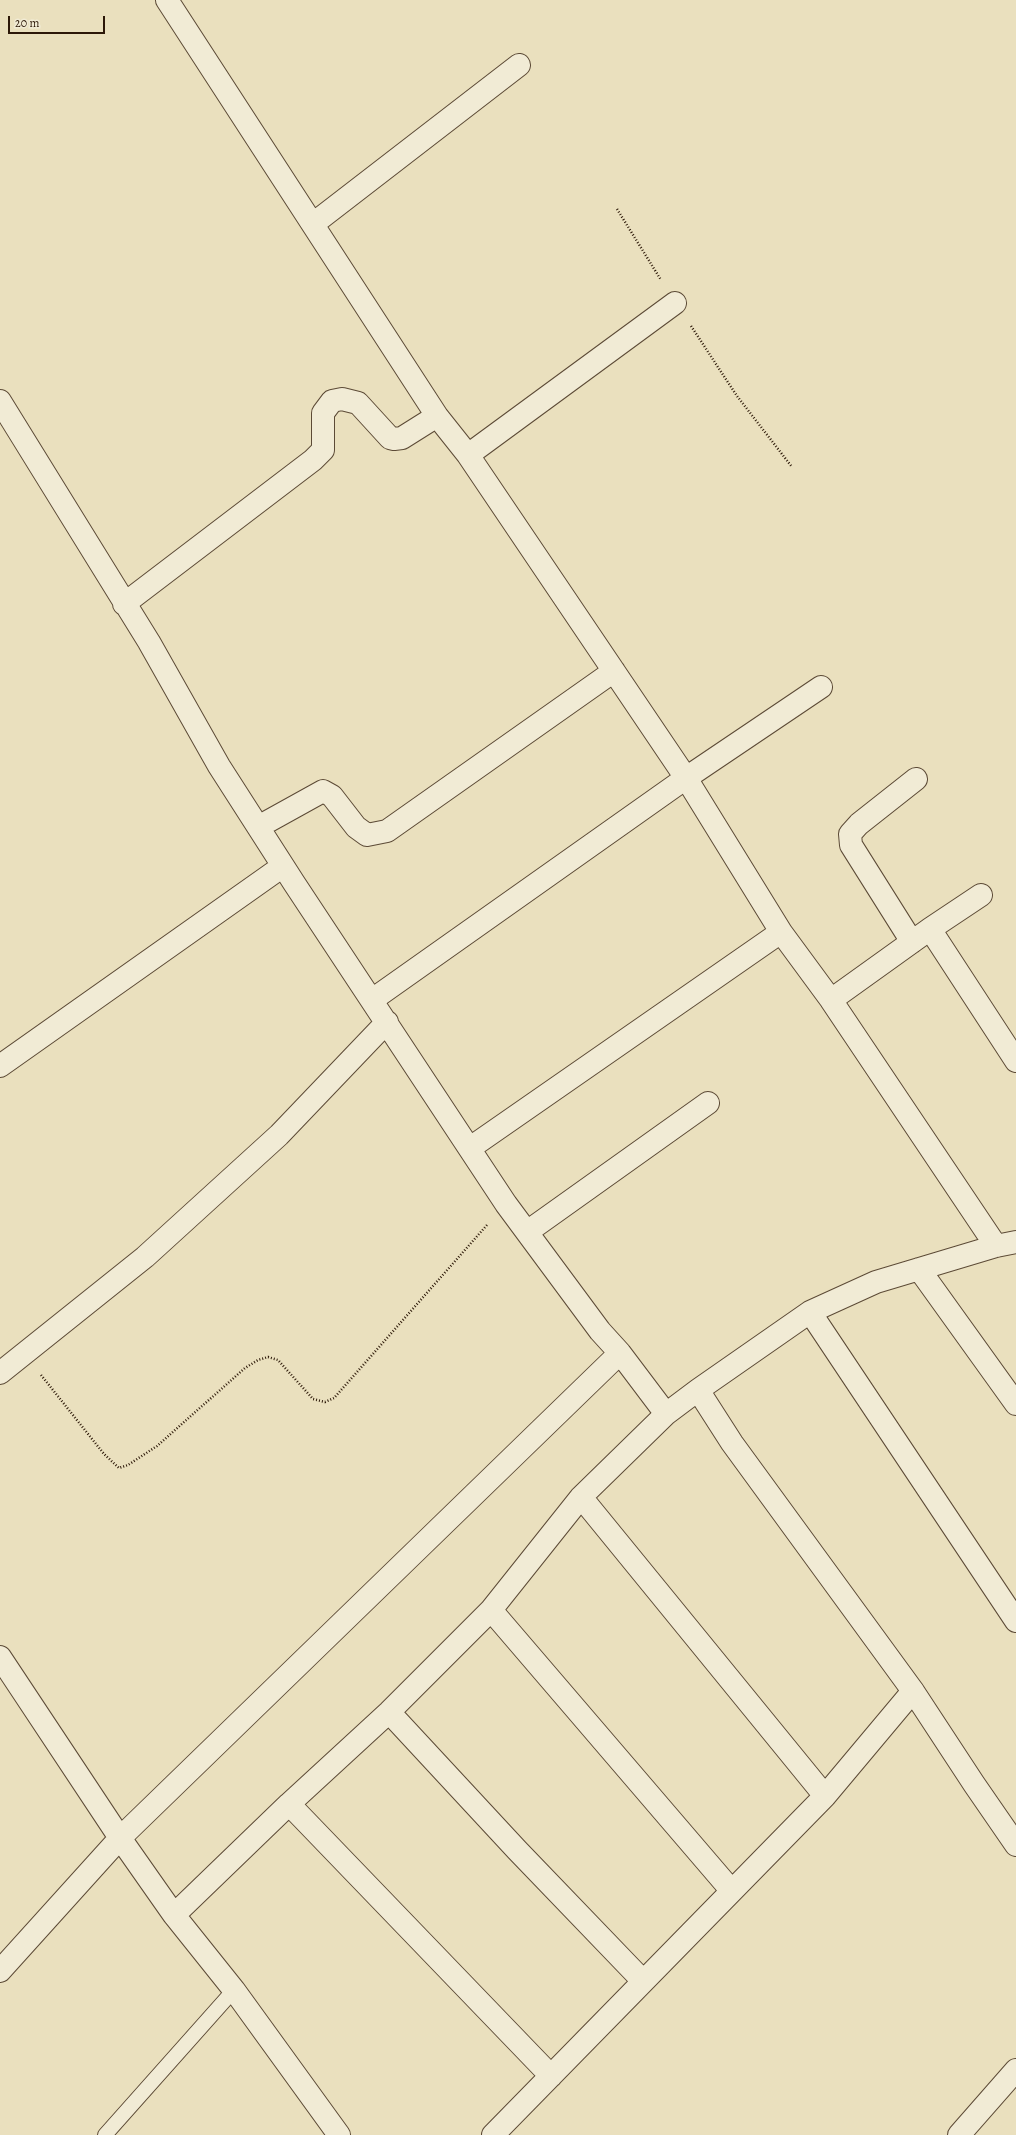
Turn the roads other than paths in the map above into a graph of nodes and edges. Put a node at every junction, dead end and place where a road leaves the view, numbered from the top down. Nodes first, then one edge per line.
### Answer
1 (167, 0) edge
2 (519, 65) dead end
3 (313, 224) junction
4 (676, 303) road end
5 (0, 401) edge
6 (438, 416) junction
7 (468, 455) junction
8 (124, 604) junction
9 (614, 671) junction
10 (821, 687) dead end
11 (686, 778) junction
12 (916, 779) dead end
13 (258, 826) junction
14 (283, 866) junction
15 (981, 895) dead end
16 (930, 928) junction
17 (781, 932) junction
18 (912, 942) junction
19 (372, 1000) junction
20 (831, 1000) junction
21 (387, 1022) junction
22 (1016, 1061) edge
23 (0, 1066) edge
24 (708, 1104) dead end
25 (470, 1148) junction
26 (527, 1232) junction
27 (1006, 1244) edge
28 (919, 1269) junction
29 (810, 1312) junction
30 (620, 1353) junction
31 (0, 1373) edge
32 (698, 1390) junction
33 (1016, 1404) edge
34 (666, 1414) junction
35 (581, 1497) junction
36 (491, 1610) junction
37 (1016, 1621) edge
38 (0, 1657) edge
39 (913, 1691) junction
40 (389, 1712) junction
41 (825, 1796) junction
42 (289, 1804) junction
43 (120, 1838) junction
44 (1016, 1844) edge
45 (731, 1890) junction
46 (174, 1915) junction
47 (0, 1971) edge
48 (643, 1981) junction
49 (234, 1990) junction
50 (1016, 2070) edge
51 (551, 2076) junction
52 (105, 2135) edge
53 (339, 2135) edge
54 (493, 2135) edge
55 (959, 2135) edge

1 - 3 street
2 - 3 street
3 - 6 street
4 - 7 street
5 - 8 street
6 - 7 street
6 - 8 street
7 - 9 street
8 - 13 street
9 - 11 street
9 - 13 street
10 - 11 street
11 - 17 street
11 - 19 street
12 - 18 street
13 - 14 street
14 - 19 street
14 - 23 street
15 - 16 street
16 - 18 street
16 - 22 street
17 - 20 street
17 - 25 street
18 - 20 street
19 - 21 street
20 - 27 street
21 - 25 street
21 - 31 street
24 - 26 street
25 - 26 street
26 - 30 street
27 - 28 street
28 - 29 street
28 - 33 street
29 - 32 street
29 - 37 street
30 - 34 street
30 - 43 street
32 - 34 street
32 - 39 street
34 - 35 street
35 - 36 street
35 - 41 street
36 - 40 street
36 - 45 street
38 - 43 street
39 - 41 street
39 - 44 street
40 - 42 street
40 - 48 street
41 - 45 street
42 - 46 street
42 - 51 street
43 - 46 street
43 - 47 street
45 - 48 street
46 - 49 street
48 - 51 street
49 - 52 lane
49 - 53 street
50 - 55 street
51 - 54 street

